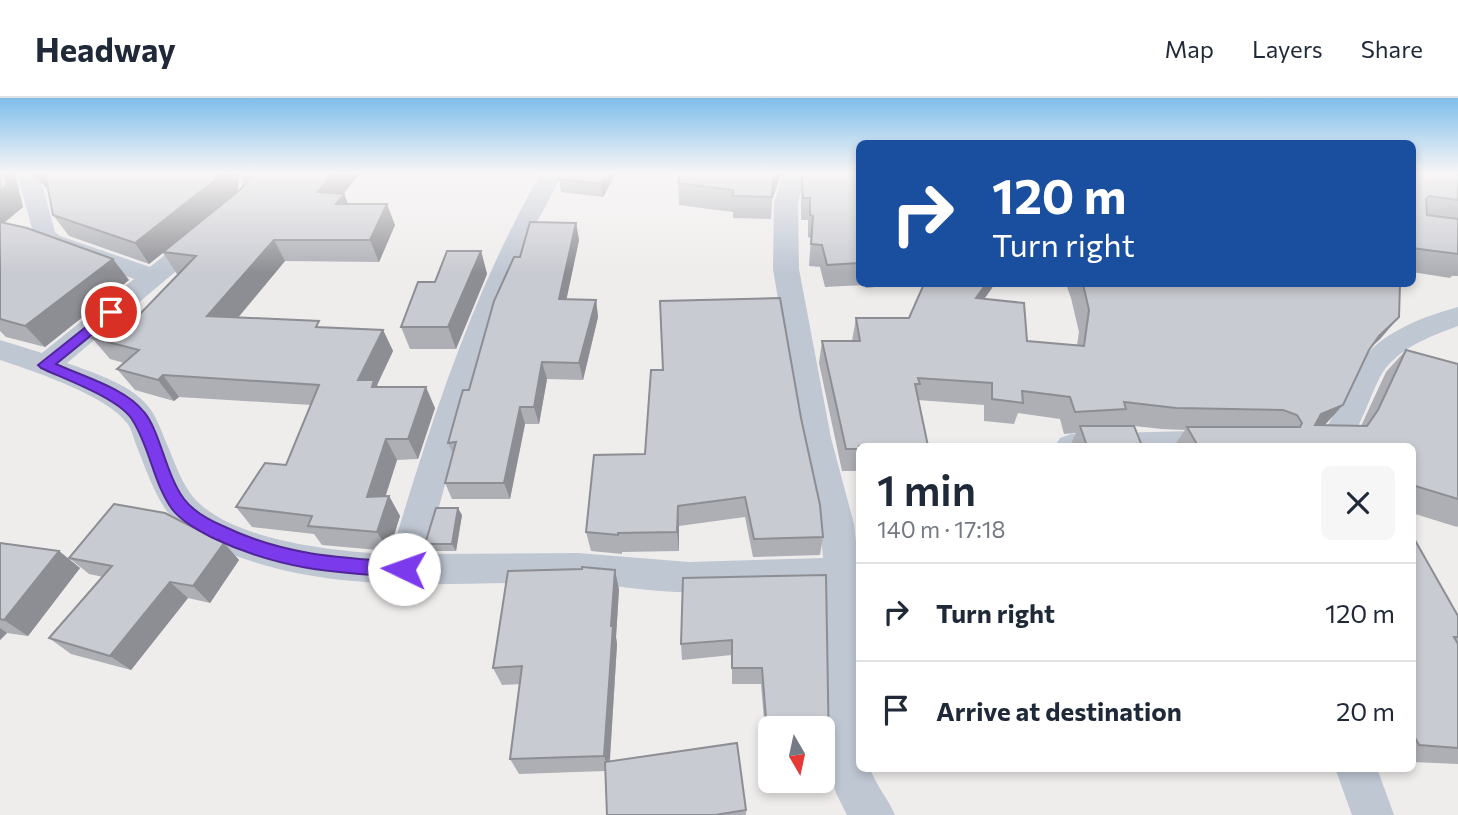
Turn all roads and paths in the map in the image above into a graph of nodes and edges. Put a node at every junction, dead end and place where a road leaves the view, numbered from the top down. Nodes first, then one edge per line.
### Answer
1 (36, 206) edge
2 (240, 206) edge
3 (533, 206) edge
4 (786, 206) edge
5 (154, 277) junction
6 (1457, 317) edge
7 (0, 349) edge
8 (46, 365) junction
9 (1327, 443) edge
10 (848, 520) edge
11 (404, 569) junction
12 (842, 573) junction
13 (1357, 772) edge
14 (874, 815) edge
15 (1373, 815) edge

1 - 5 street
2 - 5 street
3 - 11 street
4 - 10 street
5 - 8 street
6 - 9 street
7 - 8 street
8 - 11 street
10 - 12 street
11 - 12 street
12 - 14 street
13 - 15 street

